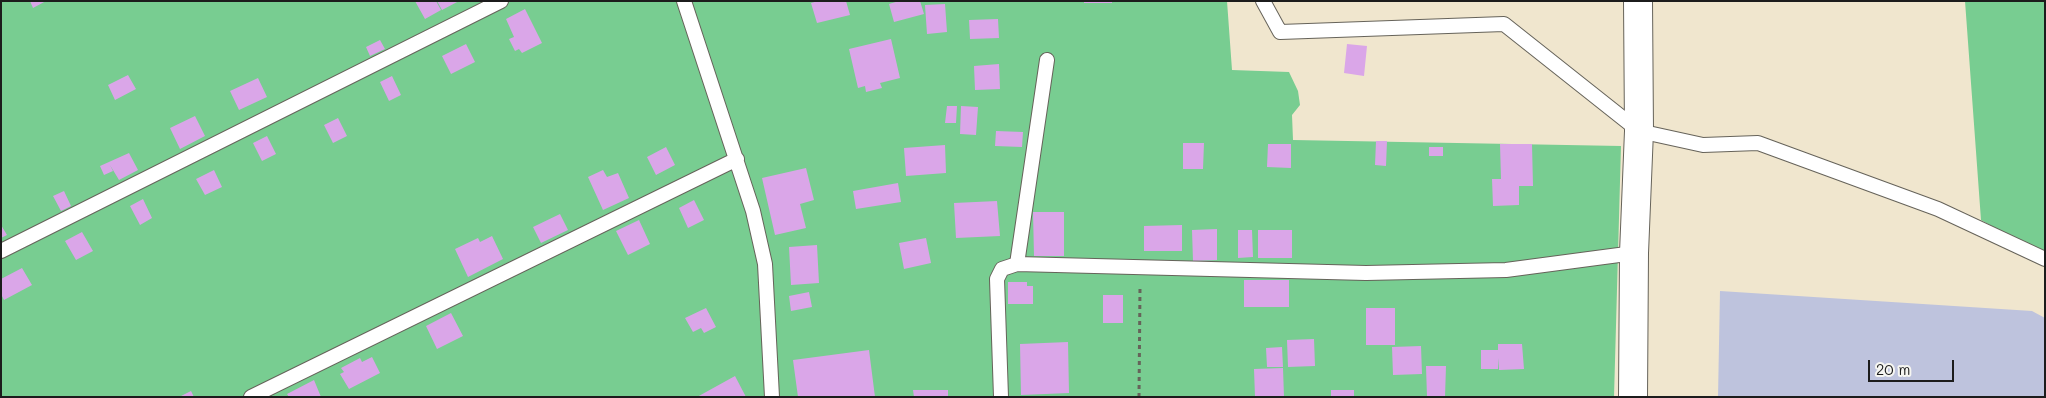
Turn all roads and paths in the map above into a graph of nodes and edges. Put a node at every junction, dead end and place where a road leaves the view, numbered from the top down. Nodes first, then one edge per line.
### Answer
1 (501, 1) edge
2 (684, 1) edge
3 (1263, 1) edge
4 (1638, 1) edge
5 (1047, 60) dead end
6 (1639, 131) junction
7 (737, 159) junction
8 (1, 252) edge
9 (1634, 253) junction
10 (2045, 259) edge
11 (1017, 264) junction
12 (1141, 265) junction
13 (251, 397) edge
14 (772, 397) edge
15 (1001, 397) edge
16 (1139, 397) edge
17 (1633, 397) edge

1 - 8 lane
2 - 7 lane
3 - 6 lane
4 - 6 street
5 - 11 lane
6 - 9 street
6 - 10 lane
7 - 13 lane
7 - 14 lane
9 - 12 lane
9 - 17 street
11 - 12 lane
11 - 15 lane
12 - 16 path

